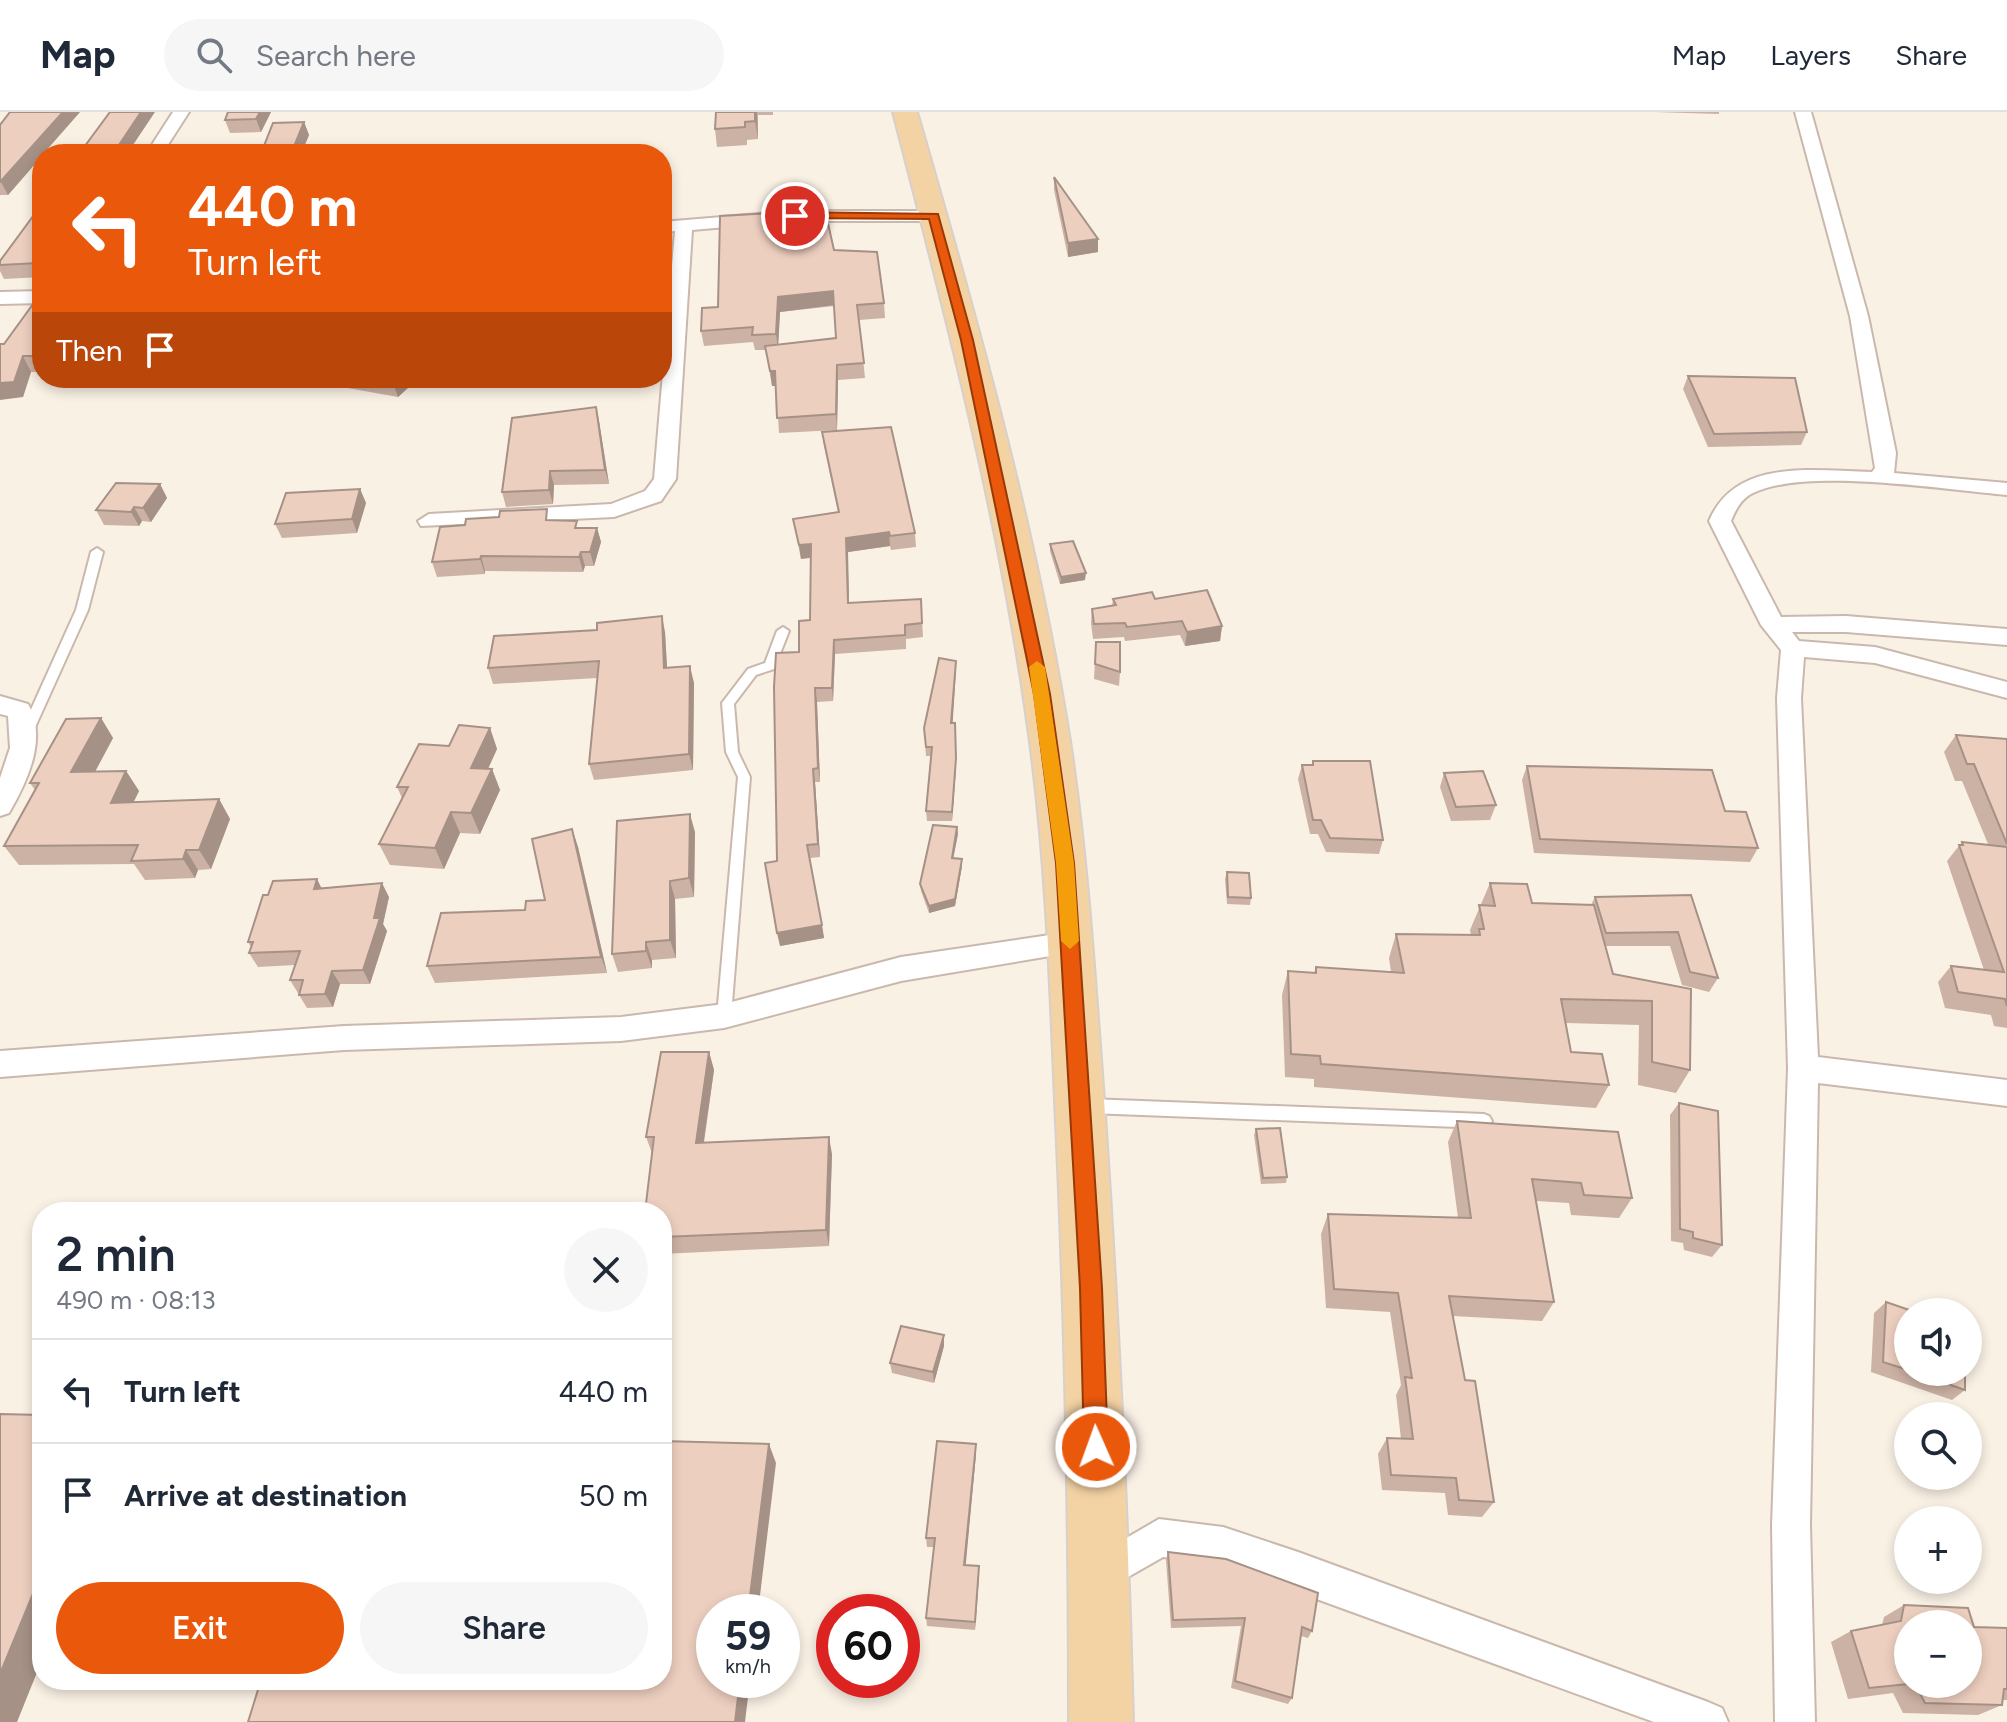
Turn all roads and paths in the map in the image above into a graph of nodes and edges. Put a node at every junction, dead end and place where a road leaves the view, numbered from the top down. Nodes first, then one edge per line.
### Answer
1 (181, 112) edge
2 (905, 112) edge
3 (1803, 112) edge
4 (160, 144) edge
5 (934, 216) junction
6 (684, 225) junction
7 (672, 226) edge
8 (32, 297) edge
9 (0, 298) edge
10 (672, 385) edge
11 (672, 388) edge
12 (1877, 478) junction
13 (2007, 489) edge
14 (429, 521) dead end
15 (97, 552) dead end
16 (1773, 625) junction
17 (783, 631) dead end
18 (2007, 637) edge
19 (1793, 649) junction
20 (2007, 690) edge
21 (0, 705) edge
22 (26, 734) junction
23 (0, 806) edge
24 (1070, 943) junction
25 (724, 1016) junction
26 (0, 1064) edge
27 (1803, 1068) junction
28 (2007, 1093) edge
29 (1080, 1106) junction
30 (1484, 1121) edge
31 (1100, 1574) junction
32 (1101, 1722) edge
33 (1708, 1722) edge
34 (1795, 1722) edge

1 - 4 street
2 - 5 main road
3 - 12 street
5 - 6 street
5 - 24 main road
6 - 7 street
6 - 10 street
8 - 9 street
11 - 14 street
12 - 13 street
12 - 16 street
15 - 22 lane
16 - 18 street
16 - 19 street
17 - 25 lane
19 - 20 street
19 - 27 street
21 - 22 street
22 - 23 street
24 - 25 street
24 - 29 main road
25 - 26 street
27 - 28 street
27 - 34 street
29 - 30 lane
29 - 31 main road
31 - 32 main road
31 - 33 street

